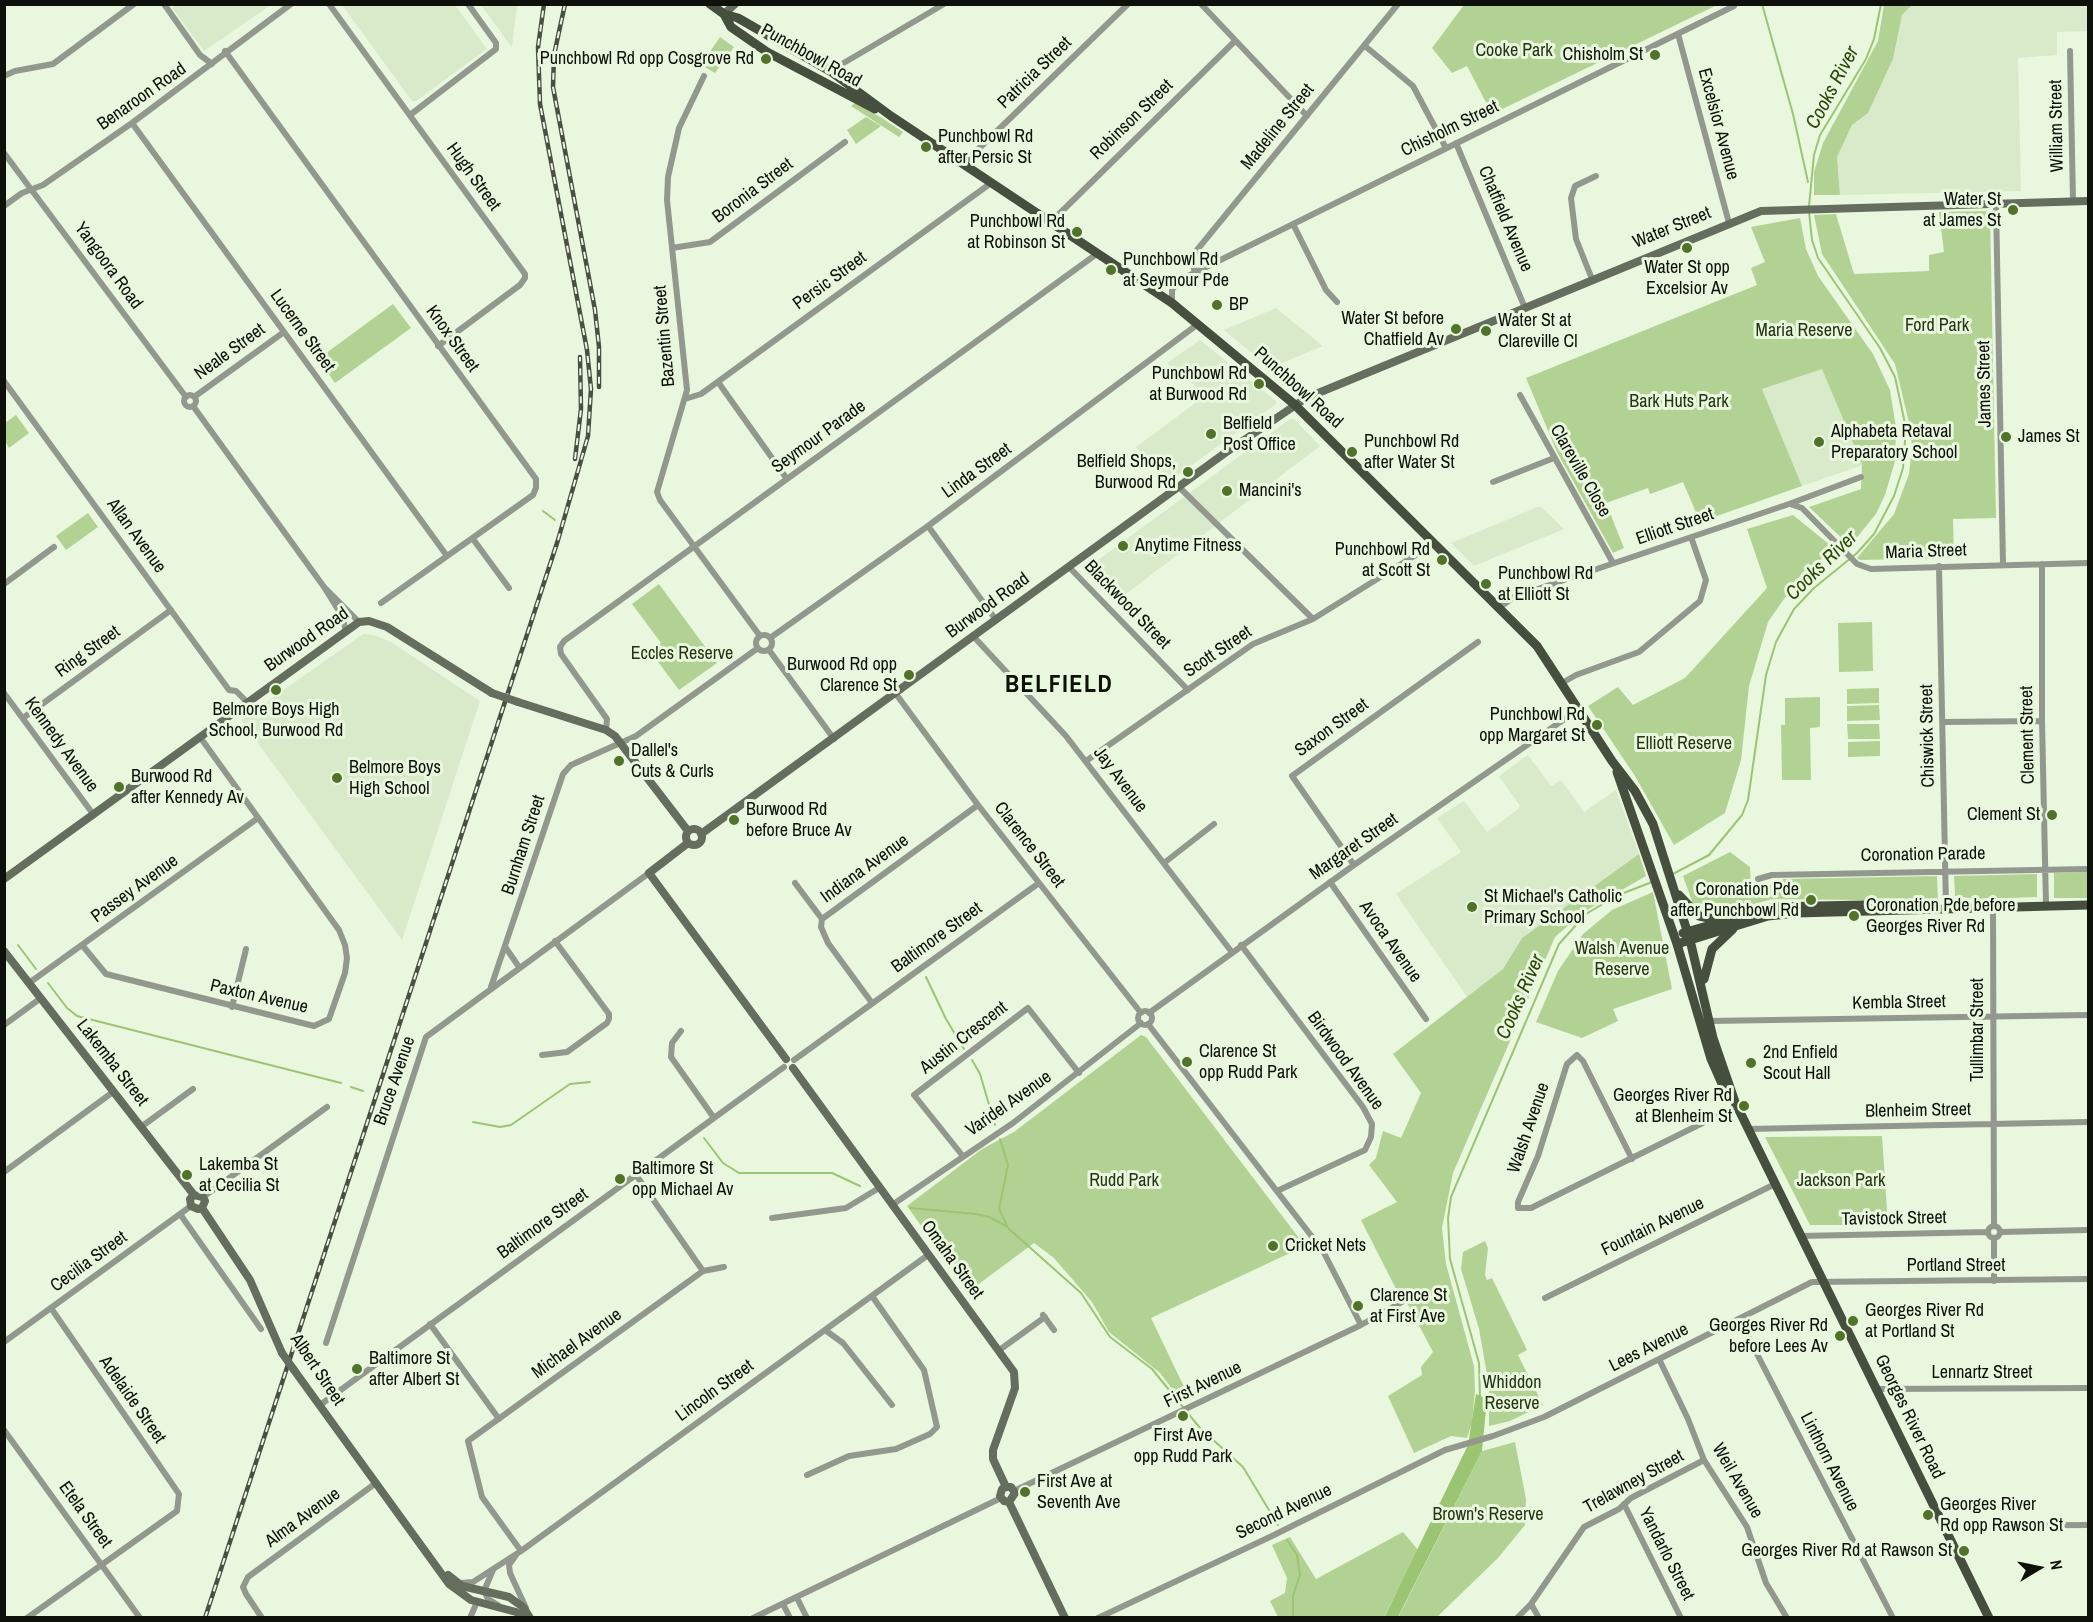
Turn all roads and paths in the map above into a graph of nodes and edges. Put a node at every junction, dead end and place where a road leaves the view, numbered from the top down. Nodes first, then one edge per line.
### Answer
1 (134, 4) edge
2 (164, 4) edge
3 (291, 4) edge
4 (329, 4) edge
5 (468, 4) edge
6 (710, 4) edge
7 (735, 4) edge
8 (944, 4) edge
9 (1128, 4) edge
10 (1201, 4) edge
11 (1398, 4) edge
12 (1734, 6) edge
13 (724, 15) junction
14 (1678, 34) junction
15 (1235, 41) junction
16 (1365, 46) junction
17 (225, 51) junction
18 (2070, 51) dead end
19 (212, 64) junction
20 (830, 70) junction
21 (4, 76) edge
22 (704, 76) dead end
23 (410, 115) junction
24 (891, 116) junction
25 (1307, 116) junction
26 (132, 123) junction
27 (845, 142) dead end
28 (1456, 143) junction
29 (1446, 148) junction
30 (4, 153) edge
31 (963, 164) junction
32 (1596, 176) dead end
33 (991, 183) junction
34 (33, 189) junction
35 (2073, 201) junction
36 (2088, 201) edge
37 (1996, 204) junction
38 (4, 206) edge
39 (1051, 222) junction
40 (1729, 222) junction
41 (1293, 224) junction
42 (672, 248) junction
43 (1098, 253) junction
44 (1196, 272) junction
45 (1592, 279) junction
46 (1180, 280) junction
47 (1152, 290) junction
48 (1337, 302) dead end
49 (1172, 303) junction
50 (1525, 308) junction
51 (1198, 324) junction
52 (284, 332) junction
53 (438, 346) junction
54 (4, 381) edge
55 (718, 382) junction
56 (1520, 395) dead end
57 (186, 397) junction
58 (194, 397) junction
59 (685, 399) junction
60 (1294, 404) junction
61 (193, 406) junction
62 (1554, 458) junction
63 (1861, 477) dead end
64 (786, 479) junction
65 (1493, 482) dead end
66 (1179, 487) junction
67 (1790, 504) junction
68 (928, 526) junction
69 (1691, 537) junction
70 (473, 539) junction
71 (1435, 543) junction
72 (54, 547) dead end
73 (693, 547) junction
74 (447, 556) junction
75 (1613, 563) junction
76 (2088, 563) edge
77 (2003, 564) junction
78 (2042, 564) junction
79 (1939, 566) junction
80 (1069, 567) junction
81 (4, 584) edge
82 (324, 587) junction
83 (509, 588) dead end
84 (381, 603) dead end
85 (1500, 607) junction
86 (171, 610) junction
87 (1313, 619) junction
88 (996, 620) junction
89 (359, 622) junction
90 (346, 631) junction
91 (760, 636) junction
92 (974, 637) junction
93 (770, 638) junction
94 (1478, 642) dead end
95 (758, 648) junction
96 (769, 650) junction
97 (1562, 683) junction
98 (1188, 690) junction
99 (4, 693) edge
100 (896, 694) junction
101 (248, 702) junction
102 (1579, 709) junction
103 (23, 718) junction
104 (2042, 721) junction
105 (1943, 722) junction
106 (606, 730) junction
107 (200, 737) junction
108 (834, 739) junction
109 (622, 743) junction
110 (1086, 761) junction
111 (1612, 761) junction
112 (978, 805) junction
113 (93, 814) junction
114 (258, 818) junction
115 (1214, 824) dead end
116 (688, 831) junction
117 (701, 834) junction
118 (688, 843) junction
119 (1164, 863) junction
120 (1354, 865) junction
121 (2088, 869) edge
122 (1945, 870) junction
123 (2045, 870) junction
124 (649, 873) junction
125 (4, 879) edge
126 (1758, 879) dead end
127 (1330, 882) junction
128 (795, 883) dead end
129 (1039, 883) junction
130 (1675, 889) junction
131 (2088, 904) edge
132 (2046, 905) junction
133 (1993, 906) junction
134 (1946, 907) junction
135 (822, 919) junction
136 (1725, 920) junction
137 (1740, 924) junction
138 (1688, 932) junction
139 (1676, 940) junction
140 (555, 941) junction
141 (82, 945) junction
142 (1241, 945) junction
143 (506, 948) junction
144 (246, 949) dead end
145 (4, 951) edge
146 (1231, 951) junction
147 (519, 967) junction
148 (29, 983) junction
149 (491, 988) junction
150 (1704, 992) junction
151 (42, 998) junction
152 (872, 1003) junction
153 (232, 1007) junction
154 (1141, 1013) junction
155 (1149, 1013) junction
156 (2088, 1015) edge
157 (1994, 1016) junction
158 (1426, 1019) dead end
159 (1710, 1022) junction
160 (1144, 1024) junction
161 (4, 1025) edge
162 (681, 1031) dead end
163 (542, 1055) dead end
164 (789, 1063) junction
165 (1078, 1073) junction
166 (193, 1089) dead end
167 (113, 1092) junction
168 (1736, 1104) junction
169 (327, 1107) dead end
170 (714, 1118) junction
171 (2088, 1122) edge
172 (1994, 1125) junction
173 (141, 1127) junction
174 (1748, 1129) junction
175 (962, 1155) junction
176 (1632, 1159) junction
177 (4, 1172) edge
178 (636, 1175) junction
179 (1775, 1184) junction
180 (879, 1188) junction
181 (1277, 1191) junction
182 (194, 1195) junction
183 (203, 1197) junction
184 (892, 1205) junction
185 (191, 1206) junction
186 (202, 1208) junction
187 (180, 1214) junction
188 (772, 1218) dead end
189 (1994, 1226) junction
190 (2088, 1230) edge
191 (1988, 1232) junction
192 (2000, 1232) junction
193 (1801, 1236) junction
194 (1994, 1238) junction
195 (928, 1255) junction
196 (724, 1268) dead end
197 (703, 1271) junction
198 (2088, 1280) edge
199 (1994, 1281) junction
200 (1824, 1282) junction
201 (872, 1296) junction
202 (1545, 1298) dead end
203 (1402, 1302) dead end
204 (51, 1308) junction
205 (1739, 1320) junction
206 (430, 1324) junction
207 (1360, 1325) junction
208 (261, 1329) dead end
209 (825, 1330) junction
210 (1054, 1330) dead end
211 (4, 1342) edge
212 (326, 1343) dead end
213 (998, 1351) junction
214 (1659, 1359) junction
215 (2088, 1388) edge
216 (1876, 1389) junction
217 (320, 1405) junction
218 (892, 1406) dead end
219 (499, 1419) junction
220 (4, 1430) edge
221 (1485, 1438) joint
222 (1704, 1460) junction
223 (807, 1475) dead end
224 (376, 1483) junction
225 (1010, 1489) junction
226 (1005, 1500) junction
227 (1624, 1504) junction
228 (2088, 1525) edge
229 (1944, 1526) junction
230 (420, 1543) junction
231 (521, 1551) junction
232 (101, 1563) junction
233 (495, 1566) junction
234 (452, 1580) junction
235 (484, 1591) junction
236 (797, 1598) junction
237 (477, 1602) junction
238 (783, 1604) junction
239 (1531, 1604) junction
240 (509, 1610) junction
241 (528, 1616) edge
242 (27, 1617) edge
243 (140, 1617) edge
244 (262, 1617) edge
245 (470, 1617) edge
246 (753, 1617) edge
247 (790, 1617) edge
248 (807, 1617) edge
249 (1065, 1617) edge
250 (1098, 1617) edge
251 (1517, 1617) edge
252 (1539, 1617) edge
253 (1681, 1617) edge
254 (1787, 1617) edge
255 (1893, 1617) edge
256 (1989, 1617) edge

1 - 21 street
2 - 19 street
3 - 17 street, Benaroon Road
4 - 23 street, Hugh Street
5 - 23 street
6 - 13 main road, Punchbowl Road
7 - 13 main road
8 - 20 street
9 - 31 street, Patricia Street
10 - 15 street
11 - 16 street, Madeline Street
12 - 14 street, Chisholm Street
13 - 20 main road, Punchbowl Road
13 - 24 main road, Punchbowl Road
14 - 28 street, Chisholm Street
14 - 40 street, Excelsior Avenue
15 - 25 street
15 - 39 street, Robinson Street
16 - 25 street, Madeline Street
16 - 29 street
17 - 19 street, Benaroon Road
17 - 53 street, Knox Street
18 - 35 street, William Street
19 - 26 street, Benaroon Road
20 - 24 main road, Punchbowl Road
22 - 42 street, Bazentin Street
23 - 53 street, Hugh Street
24 - 31 main road, Punchbowl Road
25 - 44 street, Madeline Street
26 - 34 street, Benaroon Road
26 - 52 street, Lucerne Street
27 - 42 street, Boronia Street
28 - 29 street, Chisholm Street
28 - 50 street, Chatfield Avenue
29 - 41 street, Chisholm Street
30 - 34 street, Yangoora Road
31 - 33 main road, Punchbowl Road
32 - 45 street
33 - 39 main road, Punchbowl Road
33 - 55 street, Persic Street
34 - 38 street, Benaroon Road
34 - 57 street, Yangoora Road
35 - 36 main road, Water Street
35 - 37 main road, Water Street
37 - 40 main road, Water Street
37 - 77 street, James Street
39 - 43 main road, Punchbowl Road
40 - 45 main road, Water Street
41 - 44 street, Chisholm Street
41 - 48 street
42 - 59 street, Bazentin Street
43 - 47 main road, Punchbowl Road
43 - 64 street, Seymour Parade
44 - 46 street, Chisholm Street
45 - 50 main road, Water Street
46 - 47 street, Chisholm Street
46 - 49 street
47 - 49 main road, Punchbowl Road
49 - 51 main road, Punchbowl Road
50 - 60 main road, Water Street
51 - 60 main road, Punchbowl Road
51 - 68 street, Linda Street
52 - 58 street, Neale Street
52 - 74 street, Lucerne Street
53 - 70 street, Knox Street
54 - 86 street, Allan Avenue
55 - 59 street, Persic Street
55 - 64 street
56 - 62 street, Clareville Close
57 - 58 street
57 - 61 street, Yangoora Road
58 - 61 street
59 - 73 street, Bazentin Street
60 - 66 main road, Burwood Road
60 - 71 main road, Punchbowl Road
61 - 82 street
62 - 65 street
62 - 75 street, Clareville Close
63 - 67 street, Elliott Street
64 - 73 street, Seymour Parade
66 - 80 main road, Burwood Road
66 - 87 street
67 - 69 street, Elliott Street
67 - 79 street, Maria Street
68 - 88 street
68 - 93 street, Linda Street
69 - 75 street, Elliott Street
69 - 97 street
70 - 74 street, Knox Street
70 - 83 street
71 - 85 main road, Punchbowl Road
71 - 87 street, Scott Street
72 - 81 street
73 - 91 street, Bazentin Street
73 - 106 street, Seymour Parade
74 - 84 street, Knox Street
75 - 85 street, Elliott Street
76 - 78 street, Maria Street
77 - 78 street, Maria Street
77 - 79 street, Maria Street
78 - 104 street, Clement Street
79 - 105 street, Chiswick Street
80 - 88 main road, Burwood Road
80 - 98 street, Blackwood Street
82 - 89 street
82 - 90 street
85 - 97 main road, Punchbowl Road
86 - 101 street, Allan Avenue
86 - 103 street, Ring Street
87 - 98 street, Scott Street
88 - 92 main road, Burwood Road
89 - 90 main road, Burwood Road
89 - 106 main road, Burwood Road, bridge
90 - 101 main road, Burwood Road
91 - 93 street
91 - 95 street
92 - 100 main road, Burwood Road
92 - 110 street, Jay Avenue
93 - 96 street
94 - 120 street, Saxon Street
95 - 96 street
95 - 109 street
96 - 108 street
97 - 102 main road, Punchbowl Road
98 - 110 street, Scott Street
99 - 103 street, Kennedy Avenue
100 - 108 main road, Burwood Road
100 - 112 street, Clarence Street
101 - 107 main road, Burwood Road
102 - 111 main road, Punchbowl Road
102 - 120 street, Margaret Street
103 - 113 street, Kennedy Avenue
104 - 105 street
104 - 123 street, Clement Street
105 - 122 street, Chiswick Street
106 - 109 main road, Burwood Road
107 - 113 main road, Burwood Road
107 - 114 street, Paxton Avenue
108 - 117 main road, Burwood Road
109 - 116 main road, Burwood Road
109 - 143 street, Burnham Street
110 - 119 street, Jay Avenue
111 - 130 main road, Punchbowl Road
111 - 139 main road, Punchbowl Road
112 - 129 street, Clarence Street
112 - 135 street, Indiana Avenue
113 - 125 main road, Burwood Road
114 - 141 street, Passey Avenue
114 - 153 street, Paxton Avenue
115 - 119 street
116 - 117 main road
116 - 118 main road
117 - 118 main road
118 - 124 main road, Bruce Avenue
119 - 146 street, Jay Avenue
120 - 127 street, Margaret Street
121 - 123 street, Coronation Parade
122 - 123 street, Coronation Parade
122 - 126 street, Coronation Parade
122 - 134 street, Chiswick Street
123 - 132 street, Clement Street
124 - 140 street, Bruce Avenue
124 - 164 main road, Omaha Street
127 - 142 street, Margaret Street
127 - 158 street, Avoca Avenue
128 - 135 street
129 - 152 street, Baltimore Street
129 - 154 street, Clarence Street
130 - 136 main road
130 - 138 main road, Punchbowl Road
131 - 132 main road
132 - 133 main road
133 - 134 main road
133 - 157 street, Tullimbar Street
134 - 136 main road
134 - 137 main road
135 - 152 street, Indiana Avenue
136 - 138 main road
137 - 138 main road
137 - 150 main road
138 - 139 main road
138 - 150 main road, Georges River Road
139 - 168 main road, Georges River Road
140 - 147 street, Bruce Avenue
140 - 163 street
141 - 148 street, Passey Avenue
141 - 153 street, Paxton Avenue
142 - 146 street, Margaret Street
142 - 181 street, Birdwood Avenue
143 - 147 street
143 - 149 street, Burnham Street
144 - 153 street
145 - 148 main road, Lakemba Street
146 - 155 street, Margaret Street
147 - 149 street, Bruce Avenue
148 - 151 main road, Lakemba Street
149 - 212 street, Bruce Avenue
150 - 159 main road, Georges River Road
151 - 161 street
151 - 167 main road, Lakemba Street
152 - 164 street, Baltimore Street
154 - 155 street
154 - 160 street
155 - 160 street
156 - 157 street, Kembla Street
157 - 159 street, Kembla Street
157 - 172 street, Tullimbar Street
159 - 168 main road, Georges River Road
160 - 165 street, Varidel Avenue
160 - 181 street
162 - 170 street
164 - 170 street, Baltimore Street
164 - 180 main road, Omaha Street
165 - 175 street, Varidel Avenue
165 - 175 street, Austin Crescent
166 - 173 street
167 - 173 main road, Lakemba Street
167 - 177 street
168 - 174 main road, Georges River Road
168 - 176 street, Walsh Avenue
169 - 183 street
170 - 178 street, Baltimore Street
171 - 172 street, Blenheim Street
172 - 174 street, Blenheim Street
172 - 189 street, Tullimbar Street
173 - 182 main road, Lakemba Street
174 - 179 main road, Georges River Road
175 - 184 street, Varidel Avenue
176 - 176 street, Walsh Avenue
178 - 197 street
178 - 206 street, Baltimore Street
179 - 193 main road, Georges River Road
179 - 202 street, Fountain Avenue
180 - 184 main road, Omaha Street
180 - 188 street
181 - 207 street
182 - 183 main road
182 - 185 main road
183 - 186 main road
184 - 195 main road, Omaha Street
185 - 186 main road
185 - 187 street, Cecilia Street
186 - 217 main road, Albert Street, bridge
187 - 204 street, Cecilia Street
187 - 208 street
189 - 191 street
189 - 192 street
190 - 192 street
191 - 193 street, Tavistock Street
191 - 194 street
192 - 194 street
193 - 200 main road, Georges River Road
194 - 199 street
195 - 201 street, Lincoln Street
195 - 213 main road, Omaha Street
196 - 197 street, Michael Avenue
197 - 219 street, Michael Avenue
198 - 199 street, Portland Street
199 - 200 street, Portland Street
200 - 205 street, Lees Avenue
200 - 216 main road, Georges River Road
201 - 209 street, Lincoln Street
201 - 223 street
203 - 207 street, First Avenue
204 - 211 street, Cecilia Street
204 - 232 street, Adelaide Street
205 - 214 street, Lees Avenue
205 - 255 street, Linthorn Avenue
206 - 217 street, Baltimore Street
206 - 219 street
207 - 225 street, First Avenue
209 - 218 street
209 - 231 street, Lincoln Street
210 - 213 street
213 - 225 main road, Omaha Street
214 - 221 street, Lees Avenue
214 - 222 street, Weil Avenue
215 - 216 street, Lennartz Street
216 - 229 main road, Georges River Road
217 - 224 main road, Albert Street
219 - 231 street, Michael Avenue
220 - 232 street, Etela Street
221 - 250 street, Second Avenue
222 - 227 street, Trelawney Street
222 - 254 street, Weil Avenue
224 - 230 main road, Albert Street
224 - 244 street, Alma Avenue
225 - 226 main road
225 - 226 main road
226 - 236 street
226 - 249 main road
227 - 239 street, Trelawney Street
227 - 253 street, Yandarlo Street
228 - 229 street
229 - 256 main road, Georges River Road
230 - 234 main road, Albert Street
230 - 237 main road, Albert Street
231 - 233 street, Lincoln Street
231 - 241 street
232 - 242 street
232 - 243 street, Etela Street
233 - 234 street, Lincoln Street
233 - 235 street
234 - 235 main road, Albert Street
235 - 240 street
235 - 241 main road, Albert Street
236 - 238 street
236 - 248 street
237 - 240 main road, Albert Street
237 - 245 street
238 - 246 street
238 - 247 street
239 - 251 street, Trelawney Street
239 - 252 street
240 - 241 main road, Albert Street

